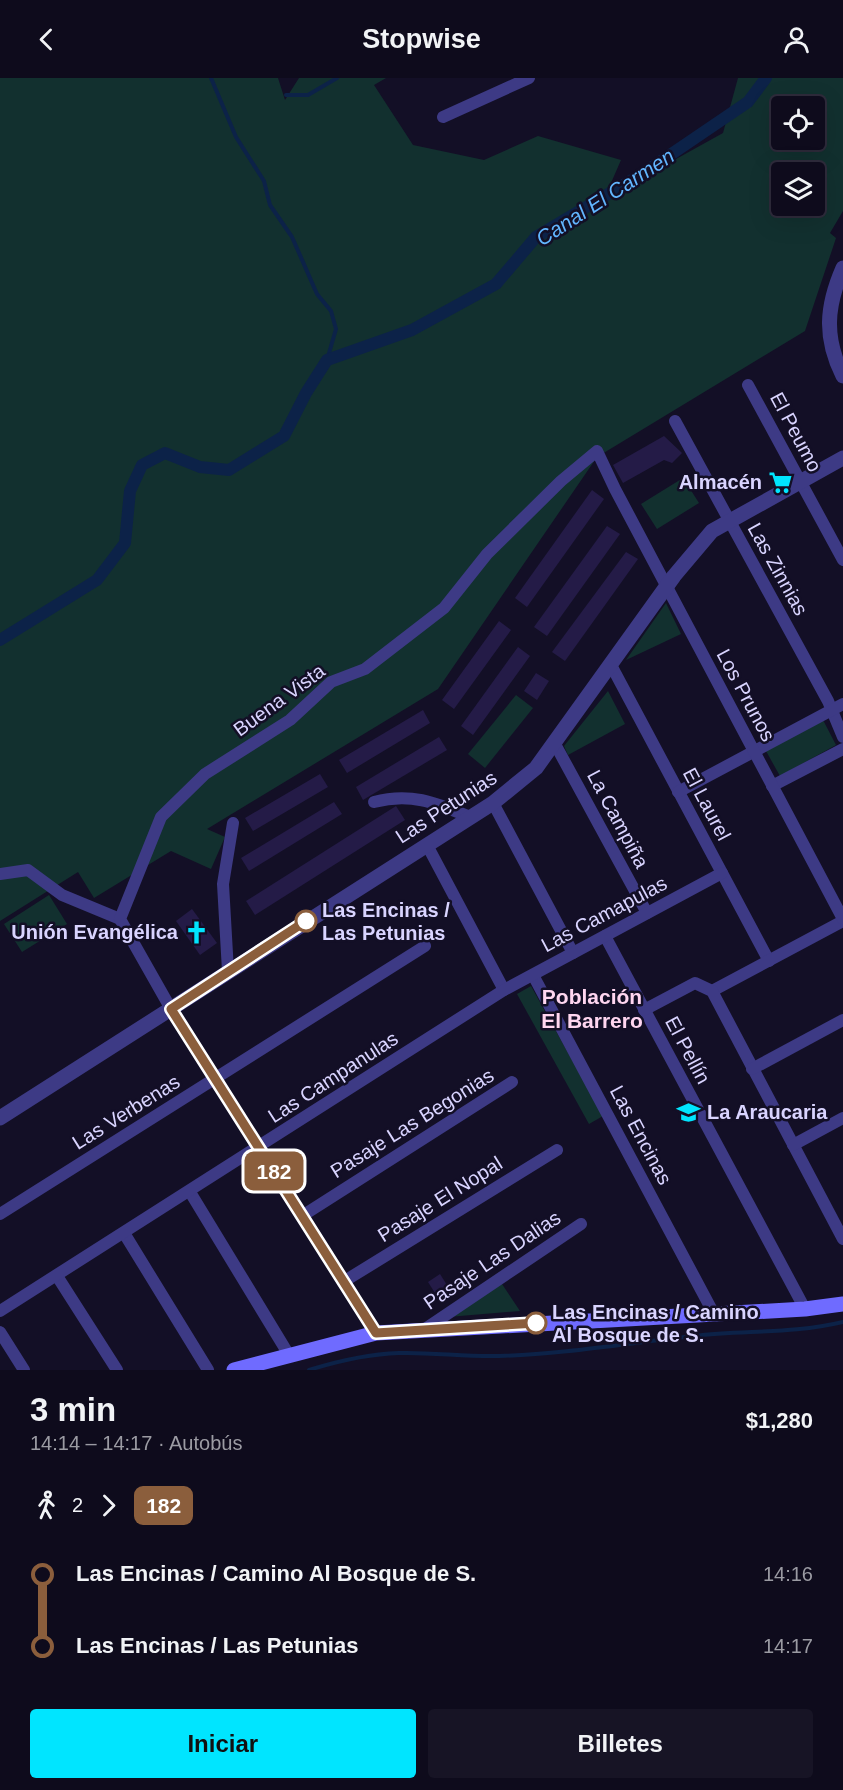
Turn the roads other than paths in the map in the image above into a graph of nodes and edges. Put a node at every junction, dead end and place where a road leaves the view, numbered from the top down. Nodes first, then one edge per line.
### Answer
1 (529, 78) edge
2 (443, 117) dead end
3 (843, 268) edge
4 (839, 287) edge
5 (843, 376) edge
6 (748, 385) dead end
7 (675, 421) dead end
8 (843, 458) edge
9 (800, 481) junction
10 (615, 489) joint
11 (729, 520) junction
12 (843, 560) edge
13 (667, 588) junction
14 (611, 665) junction
15 (843, 704) edge
16 (831, 711) junction
17 (843, 737) edge
18 (555, 744) junction
19 (843, 749) edge
20 (754, 752) junction
21 (772, 786) junction
22 (678, 792) junction
23 (374, 802) dead end
24 (494, 803) junction
25 (470, 817) junction
26 (233, 823) dead end
27 (427, 845) junction
28 (722, 873) junction
29 (0, 874) edge
30 (647, 913) junction
31 (120, 919) junction
32 (843, 920) edge
33 (605, 936) junction
34 (425, 946) dead end
35 (573, 953) junction
36 (769, 961) junction
37 (228, 971) junction
38 (533, 975) junction
39 (504, 990) junction
40 (712, 991) junction
41 (171, 1009) junction
42 (644, 1010) junction
43 (843, 1020) edge
44 (752, 1069) junction
45 (215, 1078) junction
46 (512, 1082) dead end
47 (0, 1118) edge
48 (843, 1118) edge
49 (793, 1145) junction
50 (259, 1148) junction
51 (557, 1150) dead end
52 (190, 1192) junction
53 (0, 1214) edge
54 (302, 1216) junction
55 (581, 1224) dead end
56 (124, 1233) junction
57 (843, 1239) edge
58 (57, 1276) junction
59 (343, 1282) junction
60 (843, 1304) edge
61 (805, 1309) junction
62 (0, 1311) edge
63 (714, 1314) junction
64 (425, 1329) junction
65 (0, 1332) edge
66 (376, 1333) junction
67 (289, 1355) junction
68 (24, 1370) edge
69 (117, 1370) edge
70 (208, 1370) edge
71 (234, 1370) edge

1 - 2 street
3 - 4 street
4 - 5 street
6 - 9 street, El Peumo
7 - 11 street, Las Zinnias
8 - 9 street, Las Petunias
9 - 11 street, Las Petunias
9 - 12 street, El Peumo
10 - 13 street, Los Prunos
10 - 31 street, Buena Vista
11 - 13 street, Las Petunias
11 - 16 street, Las Zinnias
13 - 14 street, Las Petunias
13 - 20 street, Los Prunos
14 - 18 street, Las Petunias
14 - 22 street, El Laurel
15 - 16 street
16 - 17 street, Las Zinnias
16 - 20 street
18 - 24 street, Las Petunias
18 - 30 street, La Campiña
19 - 21 street
20 - 21 street, Los Prunos
20 - 22 street
21 - 32 street, Los Prunos
22 - 28 street, El Laurel
23 - 25 street
24 - 25 street, Las Petunias
24 - 35 street
25 - 27 street, Las Petunias
26 - 37 street
27 - 37 street, Las Petunias
27 - 39 street
28 - 30 street, Las Camapulas
28 - 36 street, El Laurel
29 - 31 street
30 - 33 street, Las Camapulas
31 - 41 street
32 - 36 street
33 - 35 street, Las Camapulas
33 - 42 street, El Pellín
34 - 45 street, Las Verbenas
35 - 38 street, Las Camapulas
36 - 40 street
37 - 41 street, Las Petunias
38 - 39 street, Las Camapulas
38 - 63 street, Las Encinas
39 - 50 street, Las Campanulas
40 - 42 street
40 - 44 street
41 - 45 street
41 - 47 street, Las Petunias
42 - 61 street, El Pellín
43 - 44 street
44 - 49 street
45 - 50 street
45 - 53 street, Las Verbenas
46 - 54 street, Pasaje Las Begonias
48 - 49 street
49 - 57 street
50 - 52 street, Las Campanulas
50 - 54 street
51 - 59 street, Pasaje El Nopal
52 - 56 street, Las Campanulas
52 - 67 street
54 - 59 street
55 - 64 street, Pasaje Las Dalias
56 - 58 street, Las Campanulas
56 - 70 street
58 - 62 street, Las Campanulas
58 - 69 street
59 - 66 street
60 - 61 main road
61 - 63 main road
63 - 64 main road
64 - 66 main road
65 - 68 street
66 - 67 main road
67 - 71 main road

